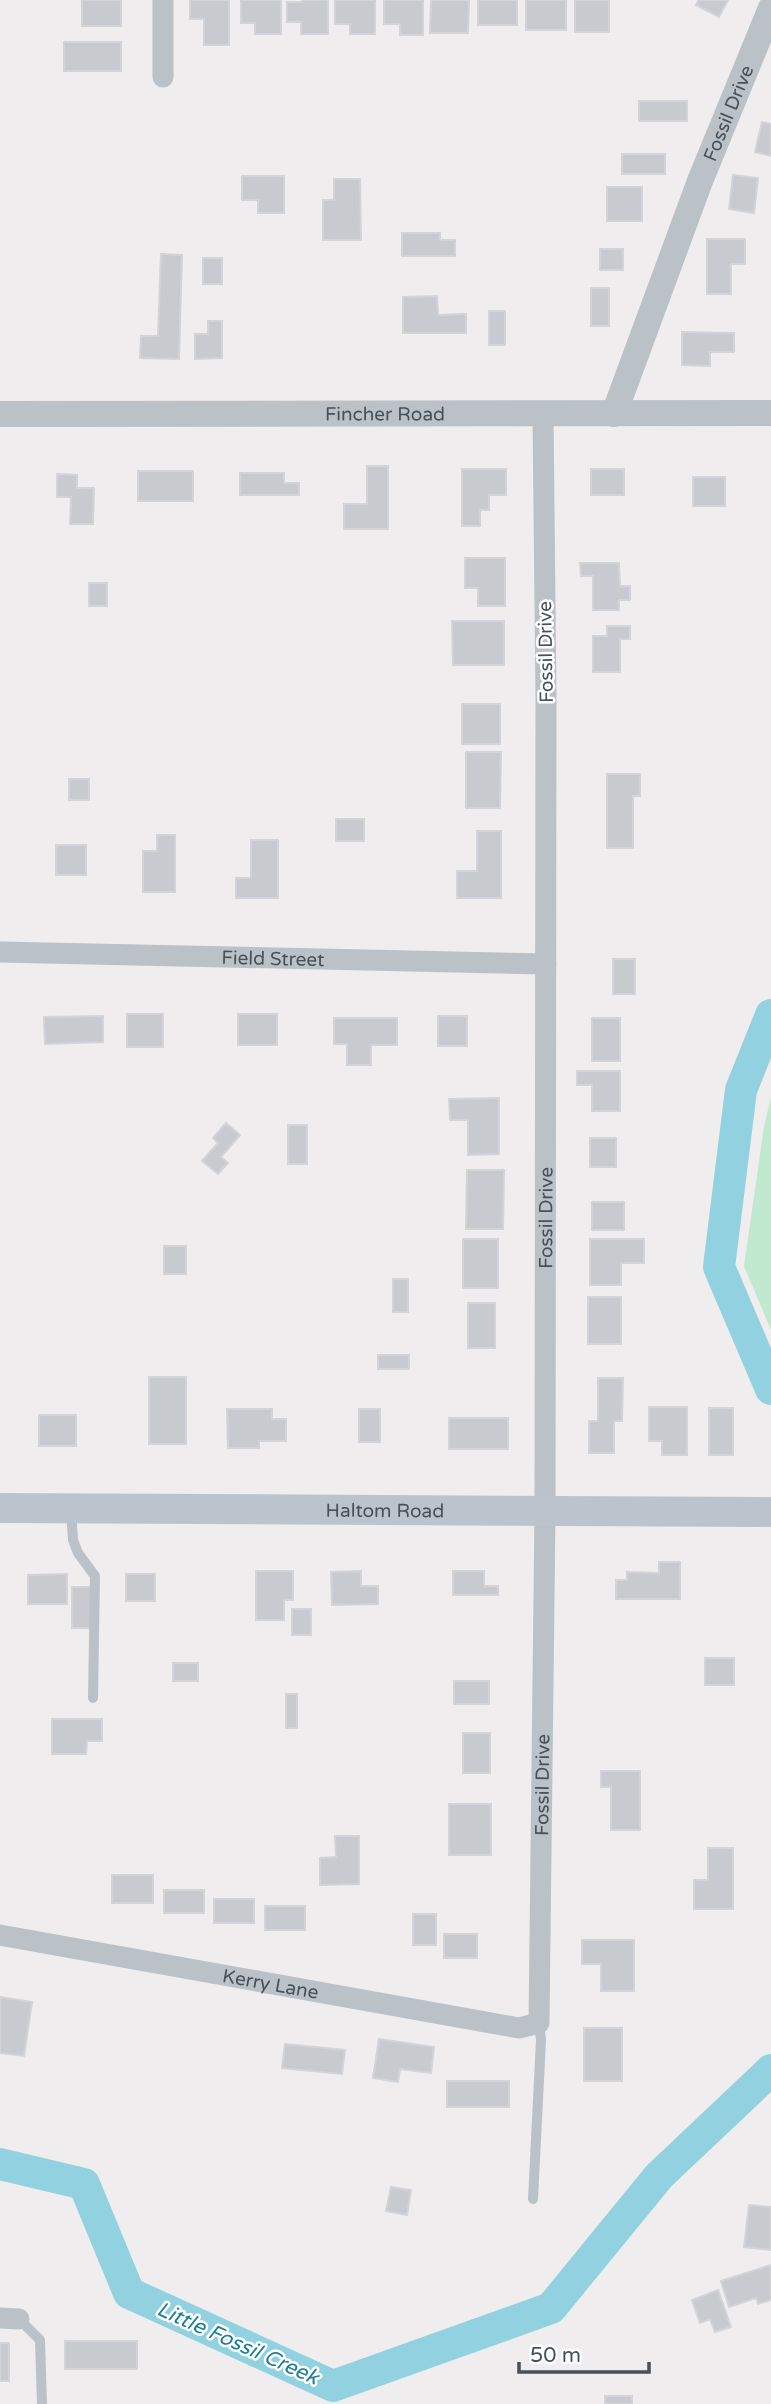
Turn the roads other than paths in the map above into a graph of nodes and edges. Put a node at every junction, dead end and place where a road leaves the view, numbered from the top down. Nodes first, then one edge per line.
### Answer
1 (163, 0) edge
2 (771, 8) edge
3 (163, 77) dead end
4 (771, 413) edge
5 (0, 414) edge
6 (542, 414) junction
7 (614, 414) junction
8 (0, 952) edge
9 (546, 964) junction
10 (0, 1508) edge
11 (71, 1508) junction
12 (545, 1511) junction
13 (768, 1512) edge
14 (93, 1698) dead end
15 (0, 1935) edge
16 (539, 2023) junction
17 (533, 2199) dead end
18 (9, 2318) edge
19 (42, 2404) edge

1 - 3 street
2 - 7 street, Fossil Drive
4 - 7 street, Fincher Road
5 - 6 street, Fincher Road
6 - 7 street, Fincher Road
6 - 9 street, Fossil Drive
8 - 9 street, Field Street
9 - 12 street, Fossil Drive
10 - 11 main road, Haltom Road
11 - 12 main road, Haltom Road
11 - 14 lane
12 - 13 main road, Haltom Road
12 - 16 street, Fossil Drive
15 - 16 street, Kerry Lane
16 - 17 lane
18 - 19 lane

